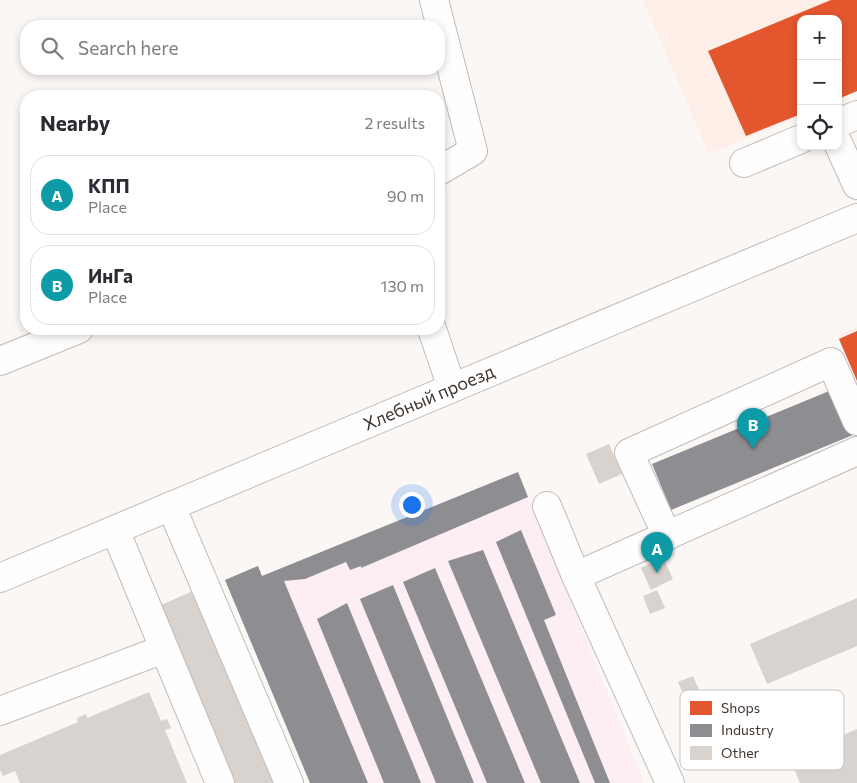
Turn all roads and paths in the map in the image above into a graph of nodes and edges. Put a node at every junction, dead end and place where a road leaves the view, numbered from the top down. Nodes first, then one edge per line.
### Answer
1 (434, 0) edge
2 (439, 20) edge
3 (445, 43) edge
4 (857, 115) edge
5 (842, 121) edge
6 (797, 141) edge
7 (841, 150) edge
8 (744, 163) dead end
9 (445, 167) edge
10 (857, 185) edge
11 (857, 218) edge
12 (64, 335) edge
13 (434, 335) edge
14 (0, 361) edge
15 (452, 388) junction
16 (857, 421) edge
17 (857, 451) edge
18 (171, 506) junction
19 (547, 506) dead end
20 (115, 530) junction
21 (667, 536) junction
22 (576, 576) junction
23 (0, 578) edge
24 (164, 649) junction
25 (0, 711) edge
26 (220, 783) edge
27 (289, 783) edge
28 (670, 783) edge

1 - 2 street
3 - 9 street
4 - 5 street
6 - 8 street
7 - 10 street
11 - 15 street, Хлебный проезд
12 - 14 street
13 - 15 street
15 - 18 street, Хлебный проезд
16 - 21 street
17 - 21 street
18 - 20 street, Хлебный проезд
18 - 27 street
19 - 22 street
20 - 23 street, Хлебный проезд
20 - 24 street
21 - 22 street
22 - 28 street
24 - 25 street
24 - 26 street

